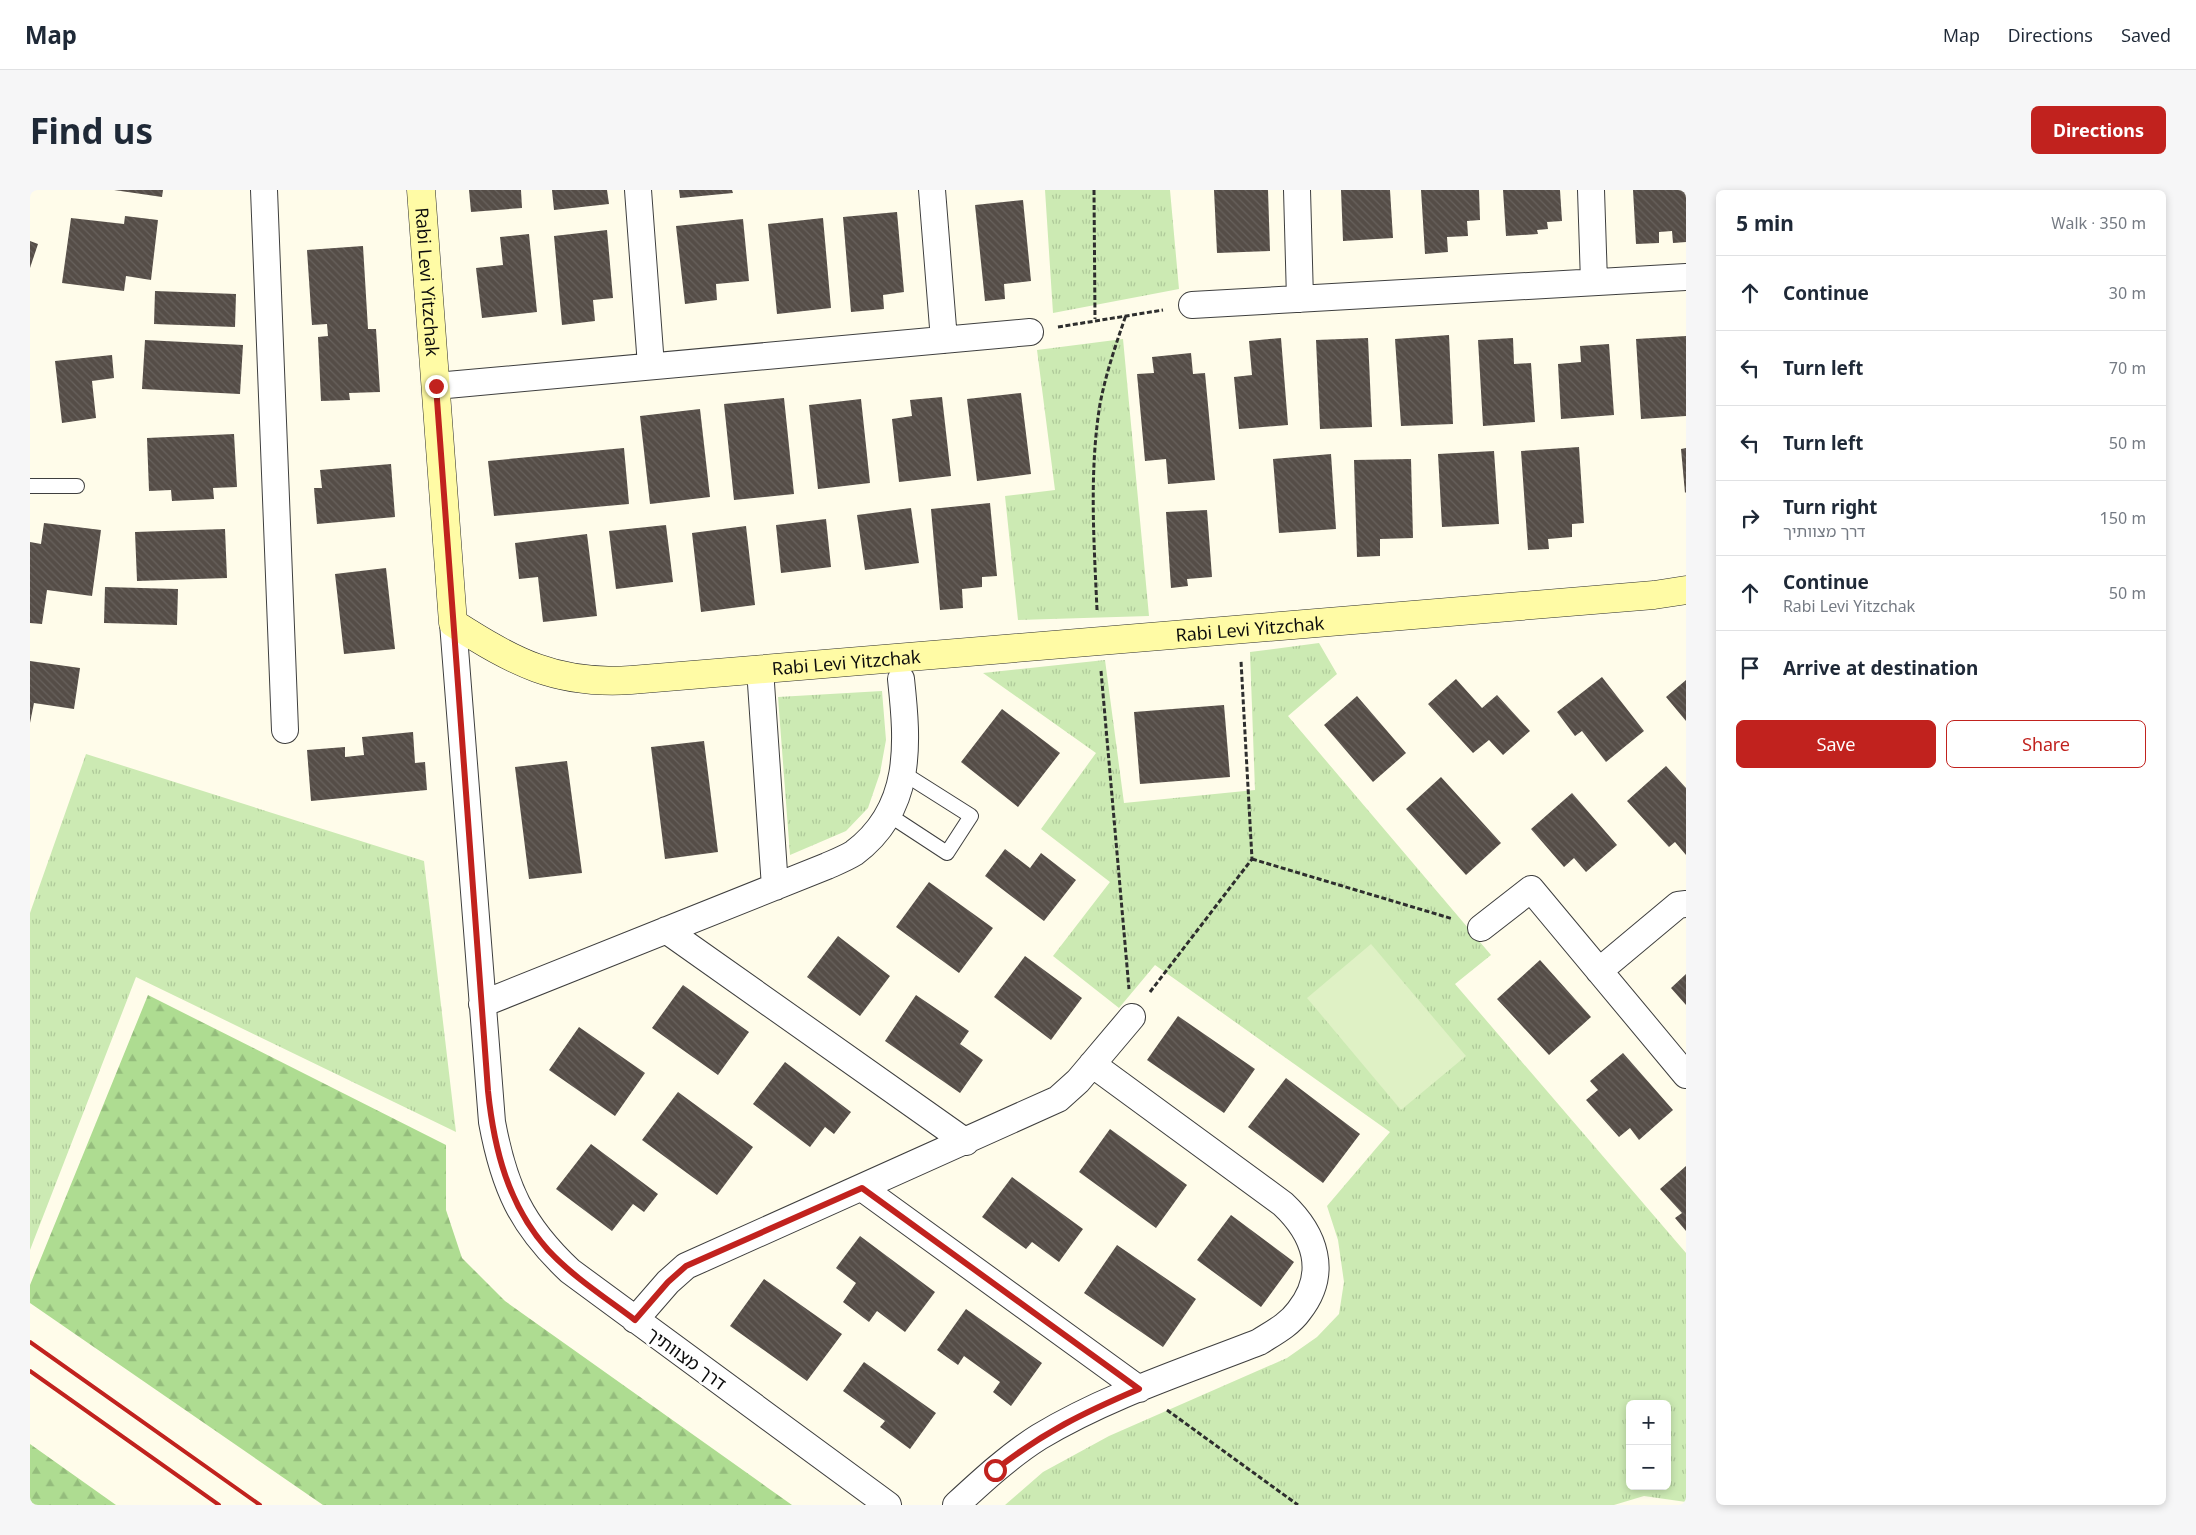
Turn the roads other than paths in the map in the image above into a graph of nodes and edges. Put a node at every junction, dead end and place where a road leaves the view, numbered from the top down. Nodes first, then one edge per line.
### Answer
1 (264, 190) edge
2 (421, 190) edge
3 (638, 190) edge
4 (932, 190) edge
5 (1297, 190) edge
6 (1591, 190) edge
7 (1686, 277) edge
8 (1594, 282) junction
9 (1300, 299) junction
10 (1192, 305) road end
11 (1030, 332) road end
12 (944, 340) junction
13 (651, 366) junction
14 (436, 386) junction
15 (30, 486) edge
16 (77, 486) dead end
17 (1686, 590) edge
18 (453, 623) junction
19 (760, 669) junction
20 (901, 679) dead end
21 (285, 730) dead end
22 (903, 773) junction
23 (889, 815) junction
24 (775, 887) junction
25 (1686, 904) edge
26 (1481, 928) road end
27 (666, 930) junction
28 (1599, 971) junction
29 (482, 1004) junction
30 (1132, 1017) road end
31 (1092, 1064) junction
32 (1686, 1075) edge
33 (966, 1142) junction
34 (862, 1188) junction
35 (635, 1320) junction
36 (1139, 1389) junction
37 (888, 1505) edge
38 (956, 1505) edge

1 - 21 street
2 - 14 street, Rabi Levi Yitzchak
3 - 13 street
4 - 12 street
5 - 9 street
6 - 8 street
7 - 8 street
8 - 9 street
9 - 10 street
11 - 12 street
12 - 13 street
13 - 14 street
14 - 18 street, Rabi Levi Yitzchak
15 - 16 lane
17 - 19 street, Rabi Levi Yitzchak
18 - 19 street, Rabi Levi Yitzchak
18 - 29 street, דרך מצוותיך
19 - 24 street
20 - 22 street
22 - 23 street
22 - 23 lane
23 - 24 street
24 - 27 street
25 - 28 street
26 - 28 street
27 - 29 street
27 - 33 street
28 - 32 street
29 - 35 street, דרך מצוותיך
30 - 31 street
31 - 33 street
31 - 36 street
33 - 34 street
34 - 35 street
34 - 36 street
35 - 37 street, דרך מצוותיך
36 - 38 street

